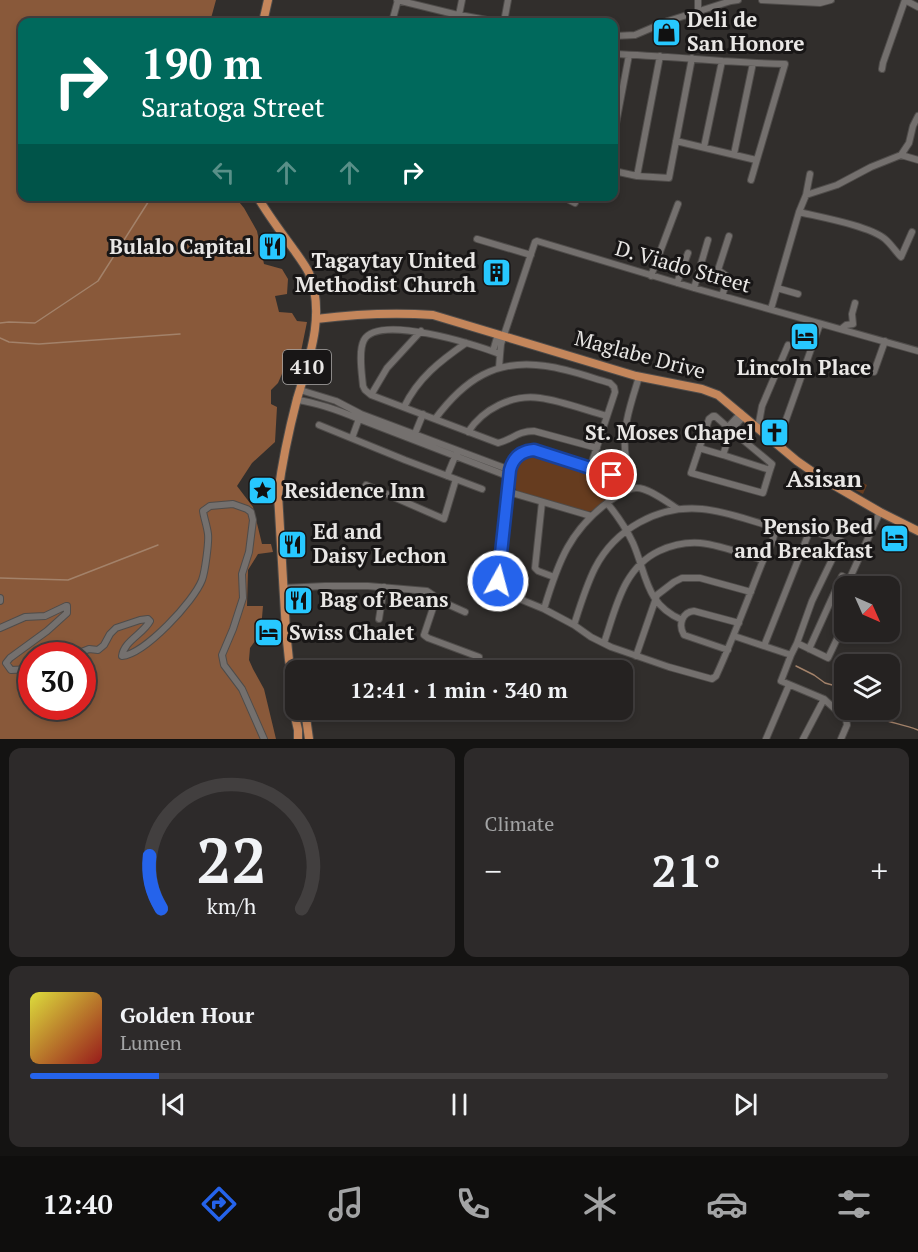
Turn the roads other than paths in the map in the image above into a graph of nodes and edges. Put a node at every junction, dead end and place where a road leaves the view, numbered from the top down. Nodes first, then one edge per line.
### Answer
1 (268, 0) edge
2 (398, 0) edge
3 (462, 0) edge
4 (508, 0) edge
5 (698, 0) edge
6 (738, 0) edge
7 (762, 0) edge
8 (831, 0) edge
9 (905, 0) edge
10 (918, 7) edge
11 (698, 12) junction
12 (459, 15) junction
13 (264, 18) edge
14 (393, 18) edge
15 (476, 18) edge
16 (505, 18) edge
17 (618, 36) edge
18 (618, 54) edge
19 (629, 55) junction
20 (660, 56) junction
21 (692, 58) junction
22 (722, 61) junction
23 (753, 63) junction
24 (882, 69) dead end
25 (618, 113) edge
26 (918, 116) edge
27 (675, 141) junction
28 (704, 147) junction
29 (734, 154) junction
30 (901, 155) junction
31 (756, 160) junction
32 (918, 160) edge
33 (618, 172) edge
34 (810, 174) dead end
35 (638, 176) junction
36 (751, 180) dead end
37 (806, 195) junction
38 (260, 201) edge
39 (571, 201) edge
40 (575, 203) dead end
41 (678, 204) dead end
42 (799, 212) junction
43 (912, 232) dead end
44 (729, 236) dead end
45 (477, 238) dead end
46 (708, 240) dead end
47 (688, 253) dead end
48 (531, 255) junction
49 (651, 276) junction
50 (677, 283) junction
51 (694, 288) junction
52 (777, 288) junction
53 (798, 294) dead end
54 (722, 296) junction
55 (855, 303) dead end
56 (771, 309) junction
57 (316, 319) junction
58 (820, 324) junction
59 (841, 329) junction
60 (421, 332) junction
61 (501, 335) junction
62 (885, 341) junction
63 (466, 343) junction
64 (788, 345) dead end
65 (493, 351) junction
66 (918, 351) edge
67 (500, 355) junction
68 (499, 368) junction
69 (874, 372) dead end
70 (639, 377) junction
71 (300, 390) junction
72 (371, 395) junction
73 (297, 400) junction
74 (330, 403) junction
75 (404, 407) junction
76 (423, 414) junction
77 (743, 415) junction
78 (607, 416) junction
79 (360, 417) junction
80 (435, 419) junction
81 (319, 425) dead end
82 (758, 428) junction
83 (730, 429) junction
84 (468, 432) junction
85 (414, 437) junction
86 (352, 438) junction
87 (777, 445) junction
88 (597, 448) junction
89 (699, 448) junction
90 (456, 453) junction
91 (723, 455) junction
92 (626, 458) dead end
93 (590, 468) junction
94 (770, 470) junction
95 (510, 474) junction
96 (447, 476) junction
97 (456, 479) junction
98 (366, 485) dead end
99 (482, 489) dead end
100 (626, 490) junction
101 (509, 492) junction
102 (542, 502) junction
103 (607, 503) junction
104 (678, 509) junction
105 (880, 512) junction
106 (591, 516) junction
107 (627, 530) junction
108 (918, 531) edge
109 (763, 560) junction
110 (640, 563) junction
111 (851, 576) edge
112 (554, 577) junction
113 (384, 587) junction
114 (283, 588) junction
115 (751, 591) junction
116 (834, 594) edge
117 (436, 599) junction
118 (655, 600) junction
119 (544, 609) junction
120 (465, 612) dead end
121 (379, 619) dead end
122 (682, 620) junction
123 (739, 623) junction
124 (574, 625) junction
125 (0, 628) edge
126 (734, 636) junction
127 (31, 642) edge
128 (836, 642) edge
129 (604, 643) junction
130 (797, 643) junction
131 (764, 646) junction
132 (809, 649) junction
133 (96, 650) edge
134 (728, 650) junction
135 (18, 652) edge
136 (791, 655) junction
137 (636, 656) junction
138 (479, 657) dead end
139 (289, 660) edge
140 (294, 660) edge
141 (18, 670) edge
142 (789, 685) junction
143 (824, 699) junction
144 (299, 720) edge
145 (306, 720) edge
146 (264, 739) edge
147 (300, 739) edge
148 (309, 739) edge
149 (766, 739) edge
150 (803, 739) edge
151 (841, 739) edge

1 - 13 main road
2 - 12 street
2 - 14 street
3 - 12 street
4 - 16 street
5 - 11 street
6 - 11 street
7 - 8 street
9 - 10 street
9 - 24 street
11 - 17 street
12 - 15 street
18 - 19 street
19 - 20 street
19 - 25 street
20 - 21 street
20 - 35 street
21 - 22 street
21 - 27 street
22 - 23 street
22 - 28 street
23 - 29 street
23 - 31 street
26 - 30 street
27 - 28 street
27 - 35 street
28 - 29 street
29 - 31 street
30 - 32 street
30 - 37 street
31 - 36 street
33 - 35 street
34 - 37 street
37 - 42 street
38 - 57 main road, 410
39 - 40 street
41 - 49 street
42 - 43 street
42 - 52 street
44 - 54 street
45 - 48 street
46 - 51 street
47 - 50 street
48 - 49 street, D. Viado Street
48 - 61 street
49 - 50 street, D. Viado Street
50 - 51 street, D. Viado Street
51 - 54 street, D. Viado Street
52 - 53 street
52 - 56 street
54 - 56 street, D. Viado Street
55 - 59 street
56 - 58 street, D. Viado Street
57 - 61 main road, Maglabe Drive
57 - 71 main road, 410
58 - 59 street, D. Viado Street
58 - 87 street
59 - 62 street, D. Viado Street
60 - 63 street
60 - 72 street
60 - 72 street
61 - 65 street
61 - 67 street
61 - 70 main road, Maglabe Drive
62 - 66 street, D. Viado Street
62 - 69 street
63 - 65 street
63 - 75 street
64 - 82 street
65 - 67 street
67 - 68 street
68 - 78 street
68 - 80 street
70 - 77 main road, Maglabe Drive
70 - 92 street
71 - 73 main road, 410
71 - 74 street
72 - 75 street
73 - 74 street
73 - 114 main road, 410
74 - 79 street
75 - 76 street
76 - 80 street
76 - 85 street
77 - 82 main road, Maglabe Drive
77 - 83 street
78 - 84 street
78 - 88 street
79 - 85 street
79 - 86 street
80 - 84 street
81 - 86 street
82 - 87 main road, Maglabe Drive
83 - 89 street
83 - 91 street
83 - 94 street
84 - 88 street
85 - 90 street
86 - 96 street
87 - 105 main road, Maglabe Drive
88 - 93 street
89 - 91 street
89 - 94 street
90 - 95 street
90 - 96 street
91 - 94 street
93 - 95 street
93 - 100 street
95 - 101 street
96 - 97 street
97 - 98 street
97 - 99 street
100 - 103 street
100 - 104 street
101 - 102 street
101 - 119 street
102 - 106 street
102 - 112 street
103 - 106 street
103 - 107 street
104 - 107 street
104 - 109 street
105 - 108 main road, Maglabe Drive
105 - 111 street
106 - 112 street
107 - 110 street
107 - 124 street
109 - 110 street
109 - 115 street
110 - 118 street
110 - 129 street
112 - 119 street
113 - 114 street
113 - 117 street
113 - 121 street
114 - 139 main road
114 - 140 main road, 410
114 - 147 main road, 410
115 - 118 street
115 - 123 street
116 - 132 street
117 - 120 street
117 - 138 street
118 - 122 street
118 - 137 street
119 - 124 street
122 - 123 street
122 - 134 street
123 - 126 street
124 - 129 street
125 - 127 street
126 - 131 street
126 - 134 street
128 - 132 street
129 - 137 street
130 - 131 street
130 - 132 street
130 - 136 street
131 - 136 street
133 - 146 street
134 - 137 street
135 - 141 street
136 - 142 street
142 - 143 street
142 - 149 street
143 - 150 street
143 - 151 street
144 - 147 main road
145 - 148 main road

